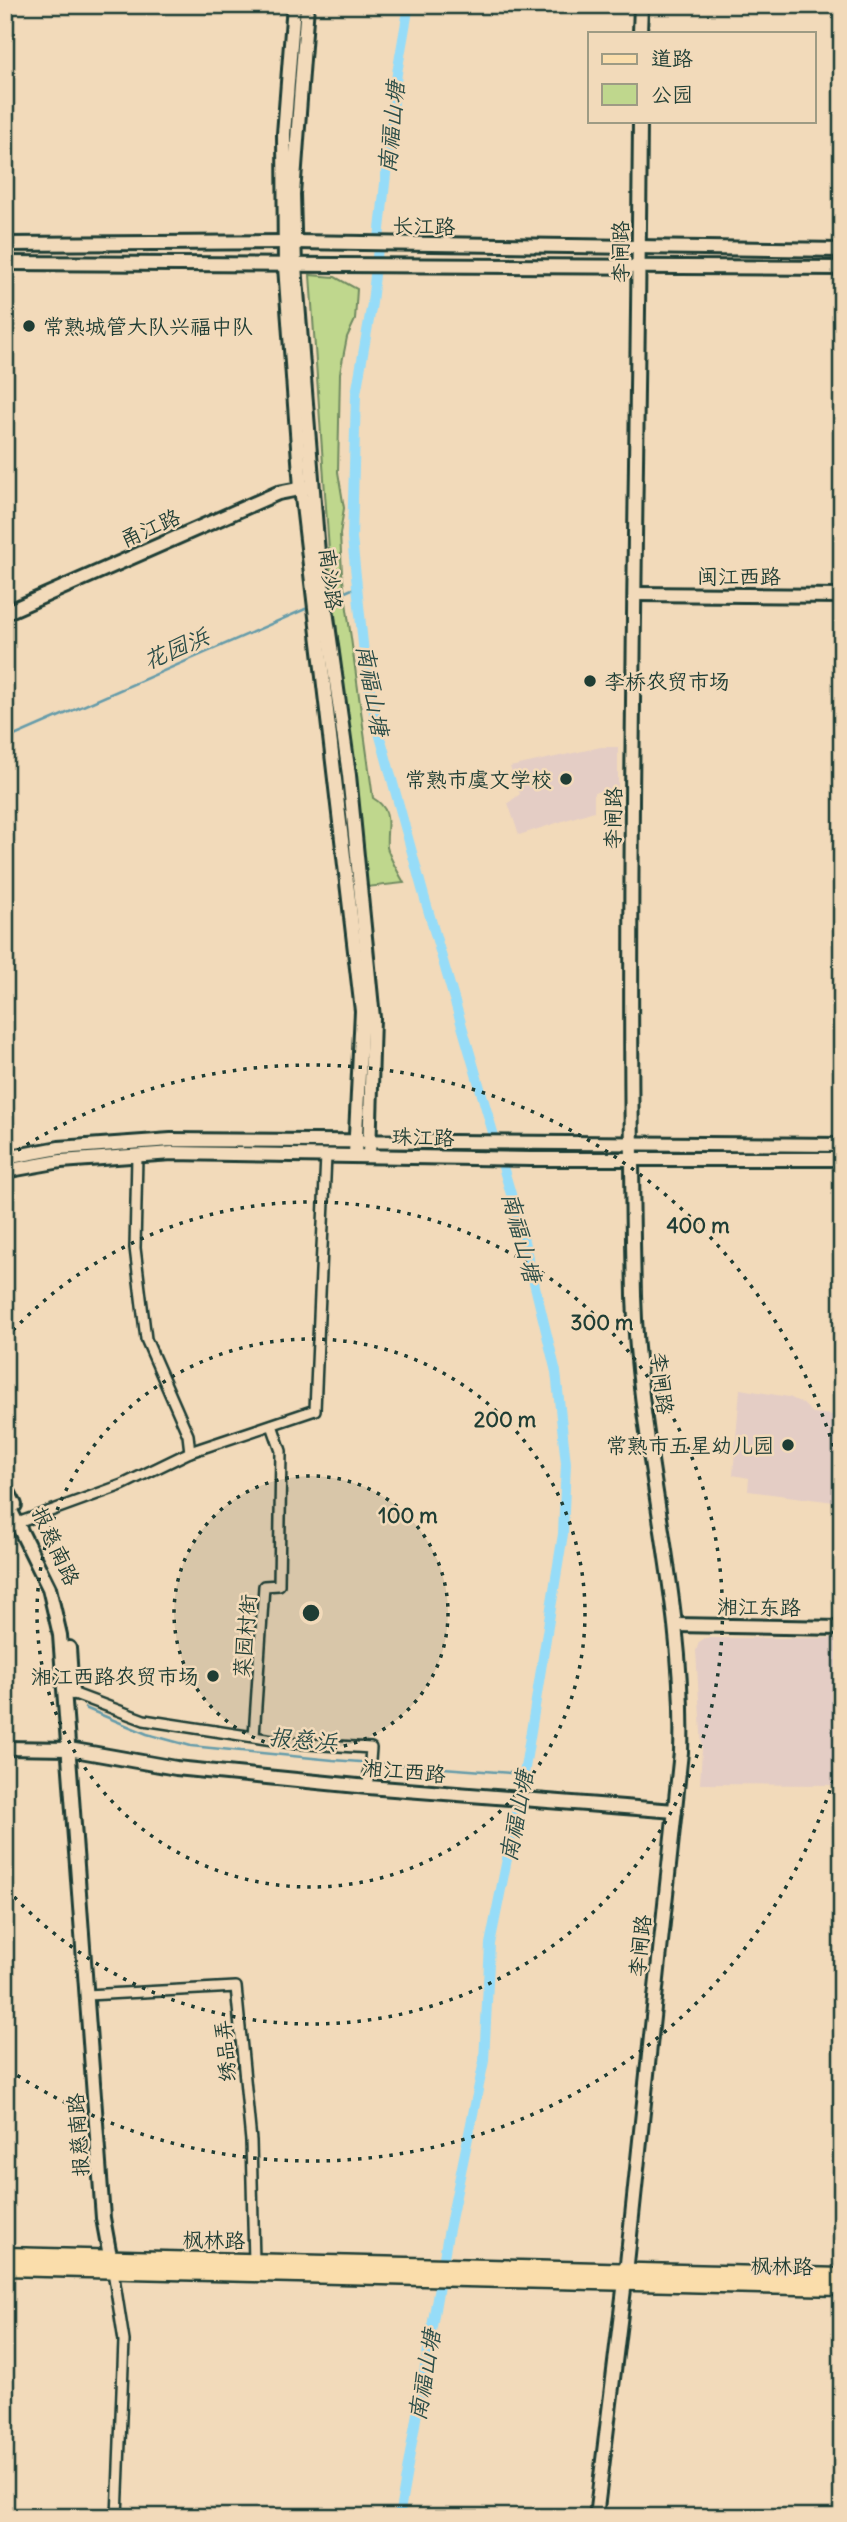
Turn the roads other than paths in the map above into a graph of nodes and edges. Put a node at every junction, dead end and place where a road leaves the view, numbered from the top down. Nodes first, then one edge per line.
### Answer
1 (294, 5) edge
2 (307, 5) edge
3 (640, 5) edge
4 (640, 32) edge
5 (640, 122) edge
6 (289, 242) junction
7 (5, 244) edge
8 (639, 249) junction
9 (842, 250) edge
10 (5, 263) edge
11 (290, 266) junction
12 (639, 268) junction
13 (842, 268) edge
14 (307, 487) junction
15 (636, 594) junction
16 (842, 596) edge
17 (321, 604) junction
18 (5, 613) edge
19 (355, 1140) junction
20 (369, 1140) junction
21 (634, 1143) junction
22 (842, 1145) edge
23 (326, 1155) junction
24 (355, 1155) junction
25 (369, 1155) junction
26 (137, 1156) junction
27 (633, 1157) junction
28 (5, 1158) edge
29 (842, 1159) edge
30 (5, 1171) edge
31 (272, 1425) junction
32 (190, 1452) junction
33 (5, 1486) edge
34 (5, 1499) edge
35 (23, 1521) junction
36 (676, 1626) junction
37 (842, 1628) edge
38 (72, 1693) junction
39 (254, 1737) junction
40 (5, 1748) edge
41 (69, 1749) junction
42 (368, 1787) junction
43 (675, 1811) junction
44 (87, 1995) junction
45 (5, 2255) edge
46 (254, 2262) junction
47 (112, 2264) junction
48 (5, 2267) edge
49 (422, 2273) junction
50 (842, 2276) edge
51 (625, 2278) junction
52 (842, 2288) edge
53 (117, 2517) edge
54 (596, 2517) edge

1 - 6 main road, 南沙路
2 - 6 main road, 南沙路
3 - 4 main road
5 - 8 main road, 李闸路
6 - 7 main road, 长江路
6 - 8 main road, 长江路
6 - 11 main road, 南沙路
8 - 9 main road, 长江路
8 - 12 main road, 李闸路
10 - 11 main road, 长江路
11 - 12 main road, 长江路
11 - 14 main road, 南沙路
12 - 13 main road, 长江路
12 - 15 main road, 李闸路
14 - 17 main road, 南沙路
14 - 18 main road, 甬江路
15 - 16 main road, 闽江西路
15 - 21 main road, 李闸路
17 - 19 main road, 南沙路
17 - 20 main road, 南沙路
19 - 20 main road, 珠江路
19 - 24 main road, 南沙路
19 - 28 main road, 珠江路
20 - 21 main road, 珠江路
20 - 25 main road, 南沙路
21 - 22 main road, 珠江路
21 - 27 main road, 李闸路
23 - 24 main road, 珠江路
23 - 26 main road, 珠江路
23 - 31 street
24 - 25 main road, 珠江路
25 - 27 main road, 珠江路
26 - 30 main road, 珠江路
26 - 32 street
27 - 29 main road, 珠江路
27 - 36 main road, 李闸路
31 - 32 street
31 - 39 street, 菜园村街
32 - 35 street
33 - 35 main road, 报慈南路
34 - 41 main road, 报慈南路
35 - 38 main road, 报慈南路
36 - 37 main road, 湘江东路
36 - 43 main road, 李闸路
38 - 39 street
38 - 41 main road, 报慈南路
39 - 42 street
40 - 41 main road, 湘江西路
41 - 42 main road, 湘江西路
41 - 44 main road, 报慈南路
42 - 43 main road, 湘江西路
43 - 51 main road, 李闸路
44 - 46 street, 绣品弄
44 - 47 main road, 报慈南路
45 - 47 main road, 枫林路
46 - 47 main road, 枫林路
46 - 49 main road, 枫林路
47 - 48 main road, 枫林路
47 - 49 main road, 枫林路
47 - 53 street, 报慈南路
49 - 51 main road, 枫林路
50 - 51 main road, 枫林路
51 - 52 main road, 枫林路
51 - 54 main road, 李闸路

